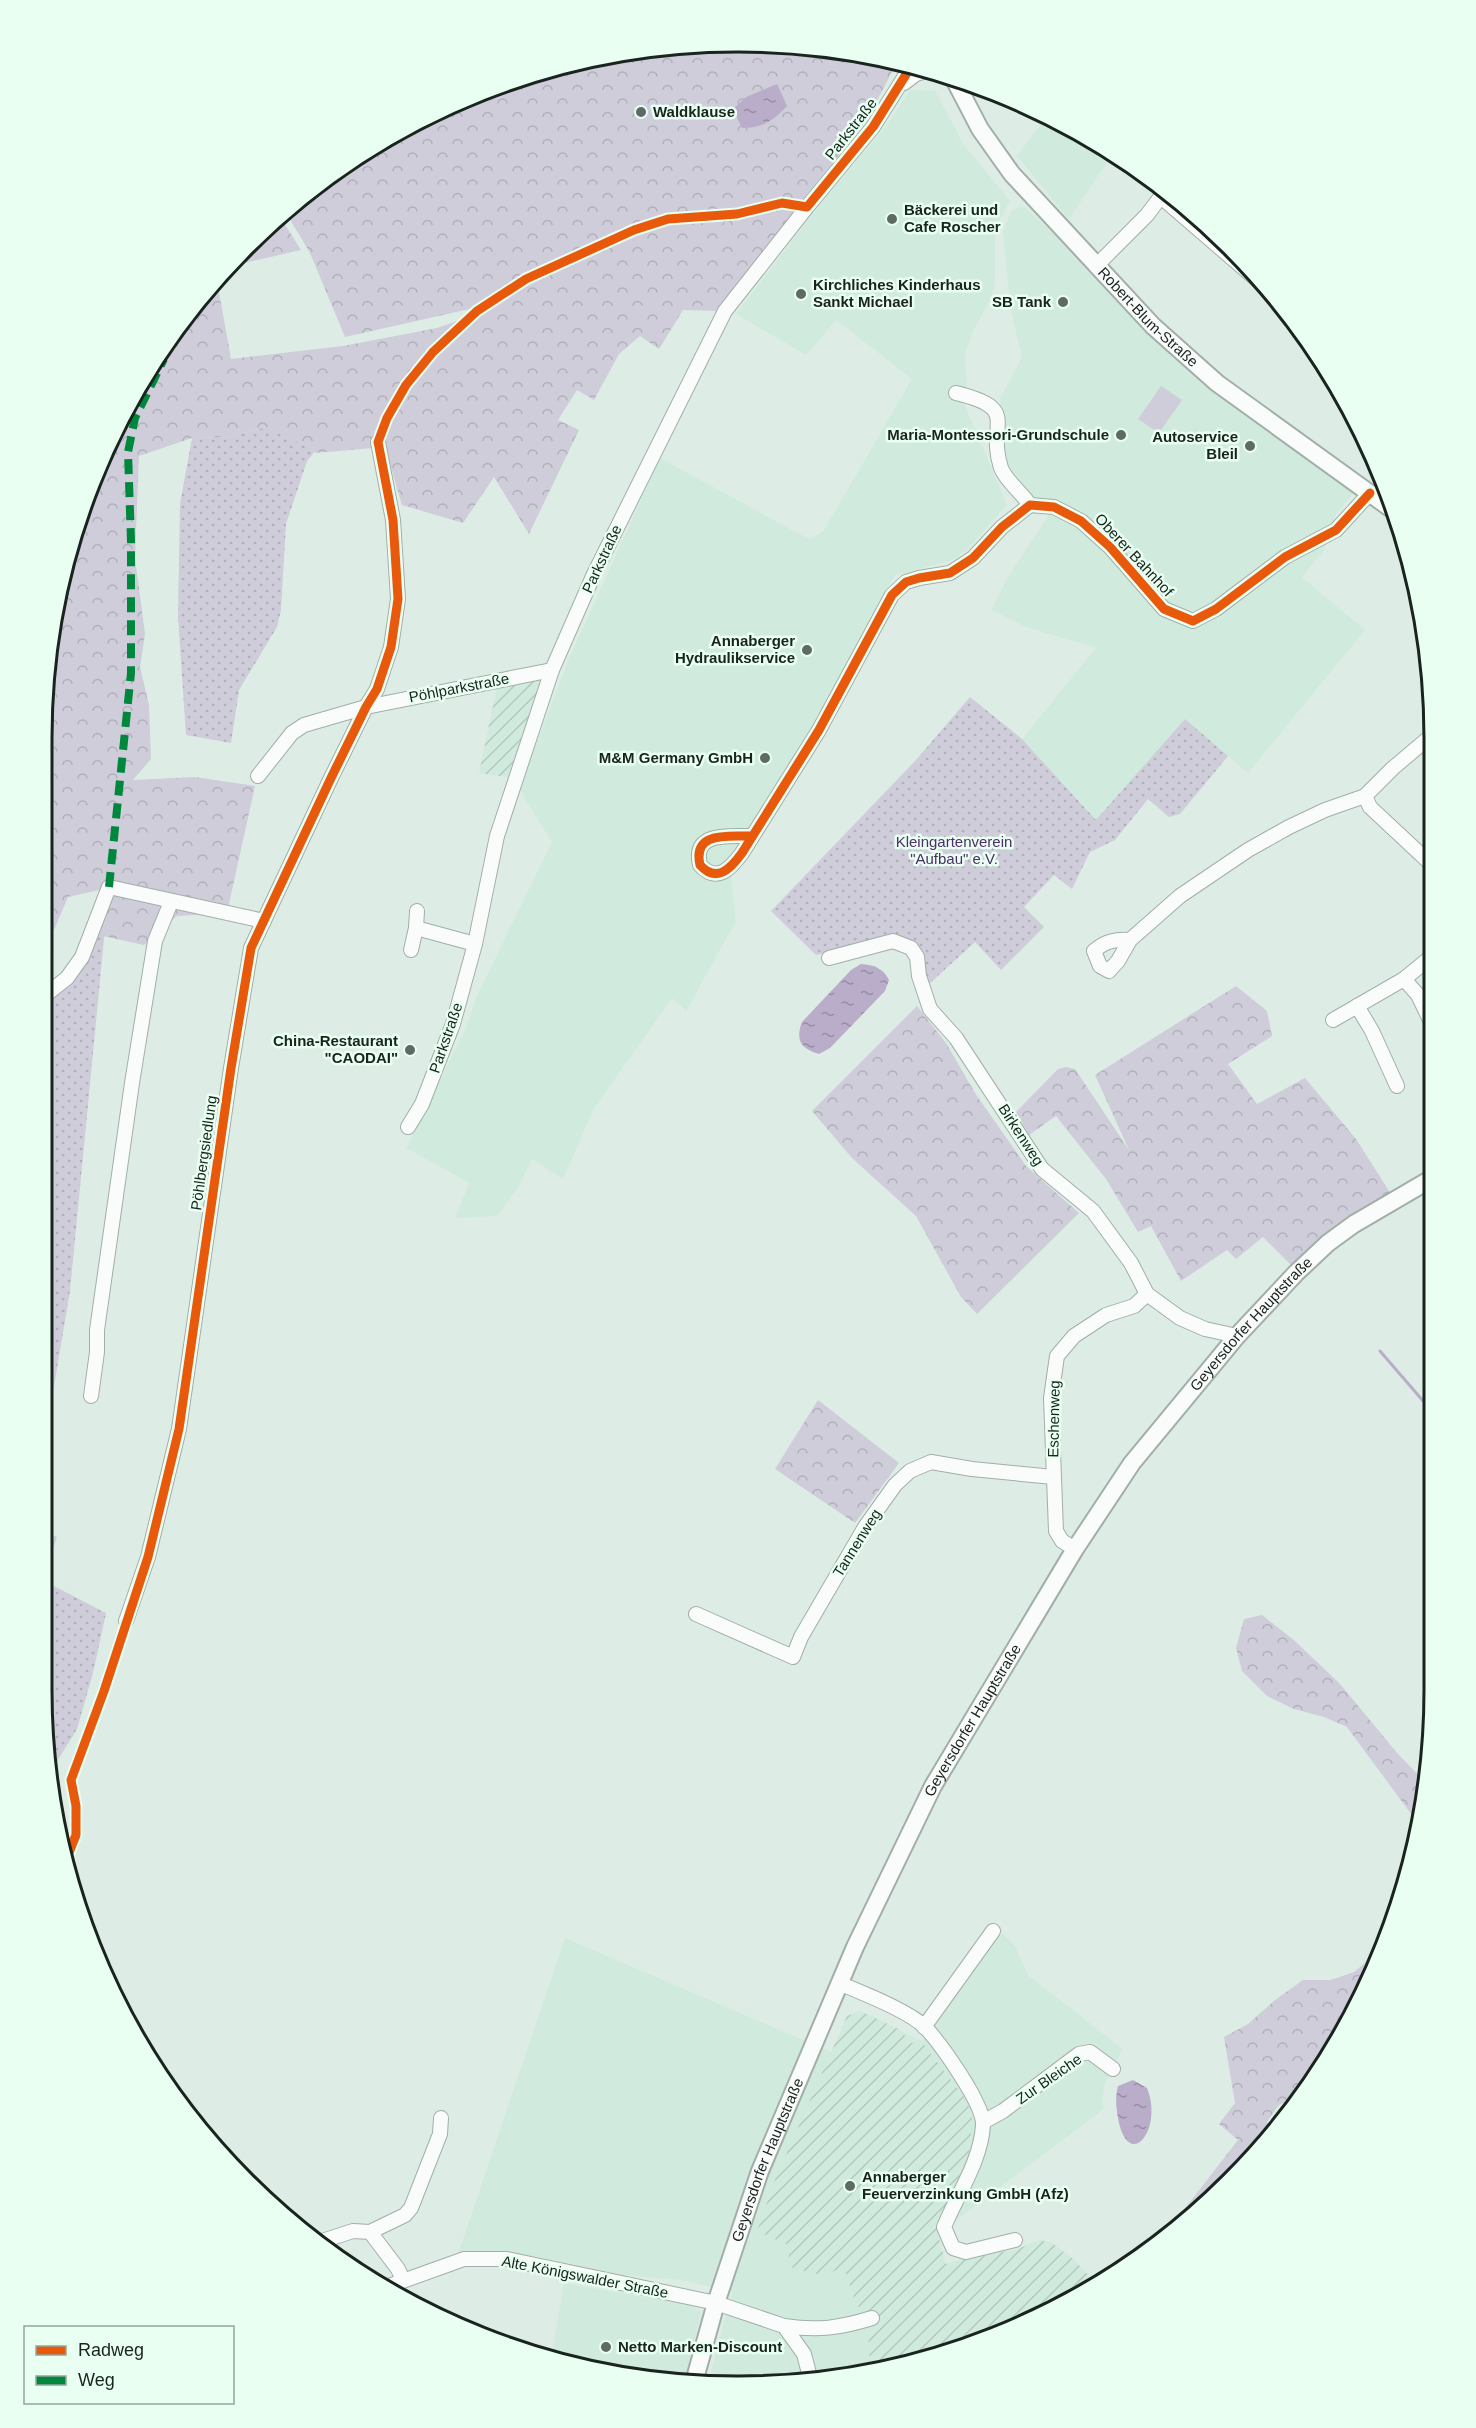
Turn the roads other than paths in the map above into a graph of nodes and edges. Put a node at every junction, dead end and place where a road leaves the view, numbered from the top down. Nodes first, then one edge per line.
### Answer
1 (907, 74) edge
2 (914, 76) edge
3 (900, 87) junction
4 (959, 89) edge
5 (1160, 198) edge
6 (1096, 266) junction
7 (956, 393) dead end
8 (378, 442) dead end
9 (1370, 493) junction
10 (1380, 501) edge
11 (1030, 505) junction
12 (552, 670) junction
13 (366, 707) junction
14 (1424, 742) edge
15 (258, 776) dead end
16 (1365, 796) junction
17 (752, 836) dead end
18 (1424, 858) edge
19 (171, 902) junction
20 (417, 911) dead end
21 (264, 921) junction
22 (416, 928) junction
23 (1130, 940) dead end
24 (475, 944) junction
25 (411, 950) dead end
26 (829, 958) dead end
27 (1424, 963) edge
28 (1404, 980) junction
29 (52, 990) edge
30 (1357, 1006) junction
31 (1424, 1007) edge
32 (1333, 1020) dead end
33 (1397, 1086) dead end
34 (408, 1127) dead end
35 (1424, 1183) edge
36 (1147, 1294) junction
37 (1237, 1336) junction
38 (91, 1396) dead end
39 (1053, 1477) junction
40 (1075, 1549) junction
41 (696, 1614) dead end
42 (126, 1622) dead end
43 (993, 1931) dead end
44 (839, 1983) junction
45 (924, 2026) junction
46 (1113, 2068) dead end
47 (441, 2118) dead end
48 (983, 2122) junction
49 (370, 2232) junction
50 (328, 2239) edge
51 (1015, 2240) dead end
52 (403, 2280) junction
53 (394, 2284) edge
54 (716, 2303) junction
55 (872, 2318) dead end
56 (784, 2326) junction
57 (809, 2372) edge
58 (696, 2374) edge

1 - 3 street, Parkstraße
2 - 3 street
3 - 12 street, Parkstraße
4 - 6 main road, Robert-Blum-Straße
5 - 6 street
6 - 9 main road, Robert-Blum-Straße
7 - 11 street
8 - 13 street, Pöhlbergsiedlung
9 - 10 main road, Robert-Blum-Straße
9 - 11 street, Oberer Bahnhof
11 - 17 street
12 - 13 street, Pöhlparkstraße
12 - 24 street, Parkstraße
13 - 15 street, Pöhlparkstraße
13 - 21 street, Pöhlbergsiedlung
14 - 16 street
16 - 18 street
16 - 23 street
19 - 21 street
19 - 29 street
19 - 38 street
20 - 22 street
21 - 42 street, Pöhlbergsiedlung
22 - 24 street
22 - 25 street
24 - 34 street, Parkstraße
26 - 36 street, Birkenweg
27 - 28 street
28 - 30 street
28 - 31 street
30 - 32 street
30 - 33 street
35 - 37 main road, Geyersdorfer Hauptstraße
36 - 37 street, Birkenweg
36 - 39 street, Eschenweg
37 - 40 main road, Geyersdorfer Hauptstraße
39 - 40 street, Eschenweg
39 - 41 street, Tannenweg
40 - 44 main road, Geyersdorfer Hauptstraße
43 - 45 street
44 - 45 street
44 - 54 main road, Geyersdorfer Hauptstraße
45 - 48 street
46 - 48 street, Zur Bleiche
47 - 49 street
48 - 51 street
49 - 50 street
49 - 52 street
52 - 53 street, Alte Königswalder Straße
52 - 54 street, Alte Königswalder Straße
54 - 56 street, Alte Königswalder Straße
54 - 58 main road, Geyersdorfer Hauptstraße
55 - 56 street, Alte Königswalder Straße
56 - 57 street

